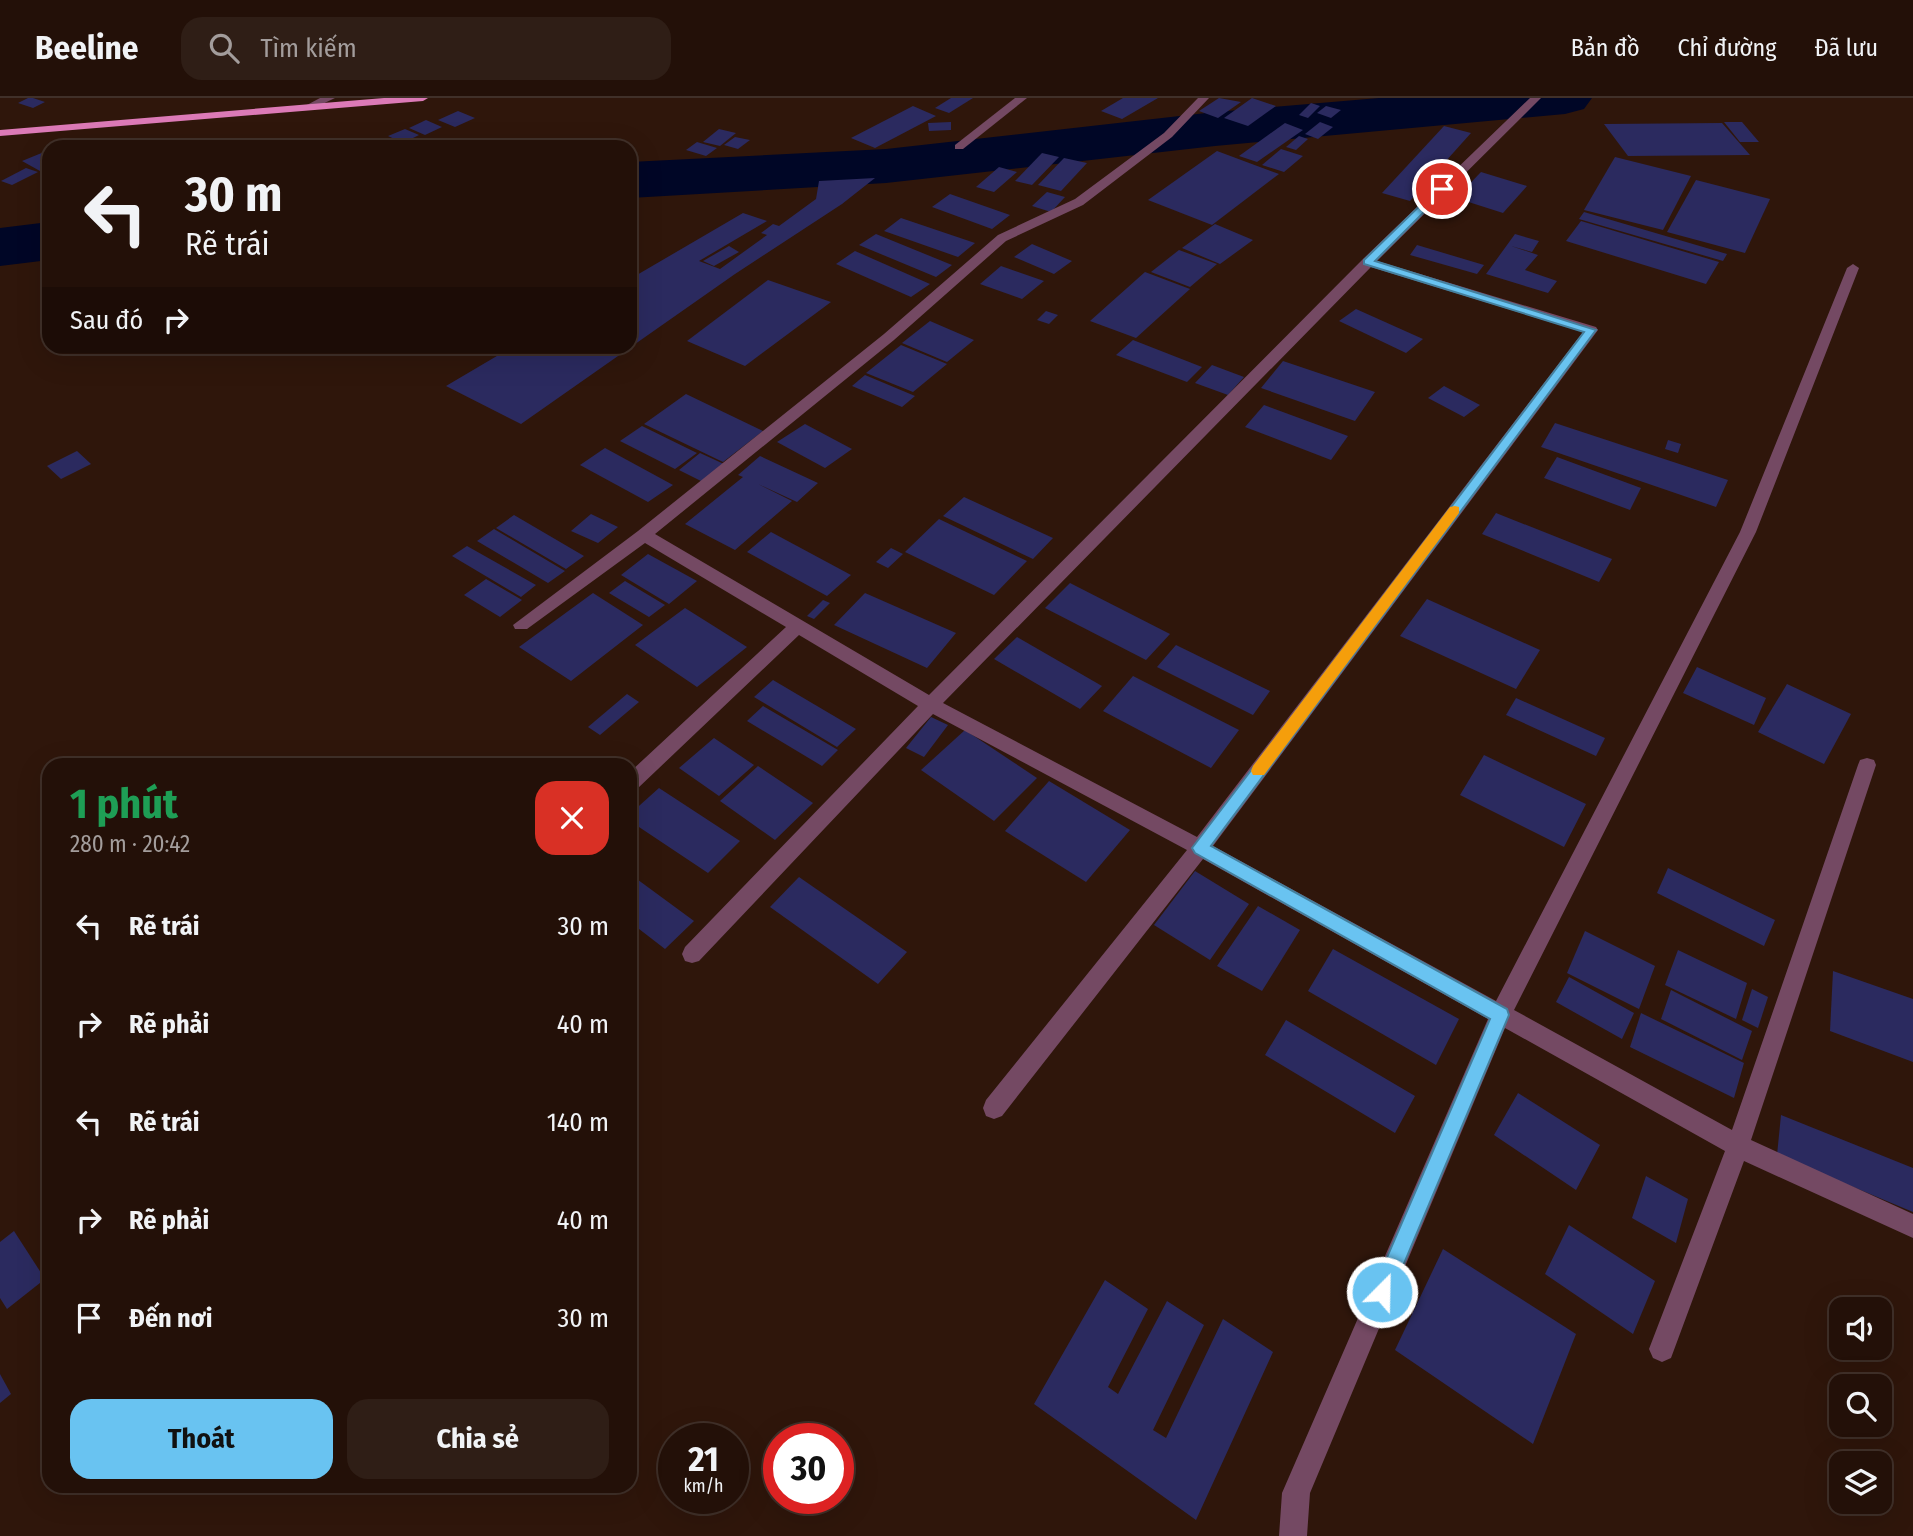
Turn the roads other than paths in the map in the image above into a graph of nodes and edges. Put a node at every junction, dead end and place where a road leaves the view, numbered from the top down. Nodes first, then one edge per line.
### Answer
1 (330, 98) edge
2 (422, 98) edge
3 (1022, 98) edge
4 (1204, 98) edge
5 (1536, 98) edge
6 (310, 106) junction
7 (0, 133) edge
8 (959, 147) dead end
9 (1367, 262) junction
10 (1853, 268) dead end
11 (644, 535) junction
12 (521, 625) dead end
13 (797, 627) junction
14 (929, 704) junction
15 (1867, 765) dead end
16 (637, 777) edge
17 (1200, 848) junction
18 (692, 954) dead end
19 (1500, 1015) junction
20 (994, 1108) dead end
21 (1738, 1146) junction
22 (1913, 1226) edge
23 (1662, 1349) dead end
24 (1293, 1536) edge

1 - 6 street
2 - 6 highway
3 - 8 street
4 - 11 street
5 - 9 street
6 - 7 highway
9 - 14 street
9 - 17 street
10 - 19 street
11 - 12 street
11 - 13 street
13 - 14 street
13 - 16 street
14 - 17 street
14 - 18 street
15 - 21 street
17 - 19 street
17 - 20 street
19 - 21 street
19 - 24 street
21 - 22 street
21 - 23 street

